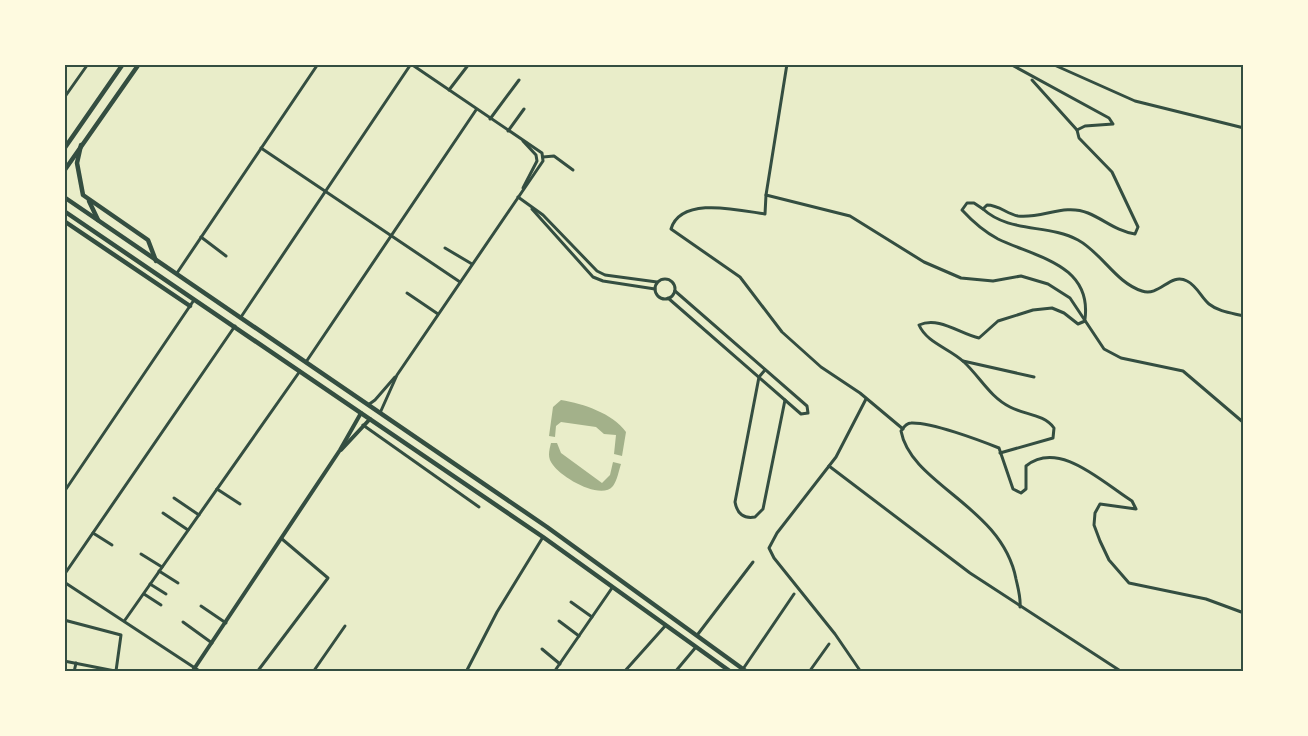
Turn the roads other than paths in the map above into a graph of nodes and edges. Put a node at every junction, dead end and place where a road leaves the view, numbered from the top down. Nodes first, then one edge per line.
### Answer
1 (88, 64) edge
2 (123, 64) edge
3 (318, 64) edge
4 (411, 64) edge
5 (470, 64) edge
6 (787, 64) edge
7 (1010, 64) edge
8 (1052, 64) edge
9 (137, 65) edge
10 (1029, 77) junction
11 (519, 80) dead end
12 (449, 90) junction
13 (64, 98) edge
14 (524, 109) dead end
15 (476, 110) junction
16 (490, 119) junction
17 (1244, 129) edge
18 (1077, 130) junction
19 (508, 131) junction
20 (522, 139) junction
21 (81, 145) junction
22 (261, 148) junction
23 (64, 149) edge
24 (543, 157) junction
25 (573, 170) dead end
26 (64, 171) edge
27 (522, 191) junction
28 (326, 192) junction
29 (766, 195) junction
30 (64, 197) edge
31 (518, 197) junction
32 (89, 201) junction
33 (531, 207) junction
34 (983, 209) junction
35 (64, 211) edge
36 (98, 220) junction
37 (64, 221) edge
38 (391, 236) junction
39 (201, 237) junction
40 (445, 248) dead end
41 (226, 255) dead end
42 (156, 261) junction
43 (127, 264) junction
44 (472, 264) junction
45 (147, 266) junction
46 (176, 275) junction
47 (171, 282) junction
48 (460, 282) junction
49 (657, 282) junction
50 (655, 289) junction
51 (675, 291) junction
52 (407, 293) dead end
53 (668, 298) junction
54 (195, 299) junction
55 (190, 306) junction
56 (438, 314) junction
57 (1244, 316) edge
58 (240, 319) junction
59 (1085, 321) junction
60 (235, 326) junction
61 (963, 361) junction
62 (305, 363) junction
63 (765, 370) junction
64 (300, 371) junction
65 (397, 375) junction
66 (759, 376) junction
67 (1034, 376) dead end
68 (785, 399) junction
69 (866, 399) junction
70 (368, 405) junction
71 (361, 413) junction
72 (380, 413) junction
73 (370, 419) junction
74 (1244, 423) edge
75 (363, 425) junction
76 (903, 429) junction
77 (340, 450) junction
78 (1000, 453) junction
79 (829, 466) junction
80 (217, 489) junction
81 (64, 492) edge
82 (174, 498) dead end
83 (240, 504) dead end
84 (479, 507) dead end
85 (163, 513) dead end
86 (199, 514) junction
87 (188, 530) junction
88 (93, 533) junction
89 (543, 537) junction
90 (282, 539) junction
91 (112, 545) dead end
92 (141, 554) dead end
93 (753, 562) dead end
94 (162, 567) junction
95 (159, 572) junction
96 (64, 575) edge
97 (64, 582) edge
98 (178, 583) dead end
99 (150, 584) junction
100 (612, 588) junction
101 (144, 594) junction
102 (166, 594) dead end
103 (794, 594) dead end
104 (571, 603) dead end
105 (161, 605) dead end
106 (201, 606) dead end
107 (1020, 607) junction
108 (1244, 613) edge
109 (592, 617) junction
110 (64, 620) edge
111 (125, 620) junction
112 (559, 621) dead end
113 (183, 622) dead end
114 (226, 623) junction
115 (666, 625) junction
116 (345, 626) dead end
117 (698, 634) junction
118 (579, 636) junction
119 (212, 643) junction
120 (829, 644) dead end
121 (696, 647) junction
122 (542, 649) dead end
123 (64, 661) edge
124 (76, 663) junction
125 (560, 664) junction
126 (193, 669) edge
127 (103, 670) edge
128 (745, 670) edge
129 (117, 671) edge
130 (75, 672) edge
131 (201, 672) edge
132 (257, 672) edge
133 (313, 672) edge
134 (466, 672) edge
135 (554, 672) edge
136 (624, 672) edge
137 (675, 672) edge
138 (731, 672) edge
139 (809, 672) edge
140 (861, 672) edge
141 (1122, 672) edge

1 - 13 street
2 - 23 main road
3 - 22 street
4 - 12 street
4 - 28 street
5 - 12 street
6 - 29 street
7 - 10 street
8 - 17 street
9 - 21 main road
10 - 18 street
10 - 18 street
11 - 16 street
12 - 15 street
14 - 19 street
15 - 16 street
15 - 38 street
16 - 19 street
18 - 34 street
19 - 20 street
20 - 24 street
20 - 27 street
21 - 26 main road
21 - 32 main road
22 - 28 street
22 - 39 street
24 - 25 street
24 - 27 street
27 - 31 street
28 - 38 street
28 - 58 street
29 - 59 street
29 - 69 street
30 - 36 main road
31 - 33 street
31 - 44 street
32 - 36 main road
32 - 42 main road
33 - 49 street
33 - 50 street
34 - 57 street
34 - 59 street
35 - 45 main road
36 - 42 main road
37 - 43 main road
38 - 48 street
38 - 62 street
39 - 41 street
39 - 46 street
40 - 44 street
42 - 46 main road
43 - 45 main road
43 - 55 main road
44 - 48 street
45 - 47 main road
46 - 47 main road
46 - 58 main road
47 - 54 main road
48 - 56 street
49 - 50 street
49 - 51 street
50 - 53 street
51 - 53 street
51 - 63 street
52 - 56 street
53 - 66 street
54 - 55 street
54 - 60 main road
55 - 81 street
56 - 65 street
58 - 62 main road
59 - 61 street
59 - 74 street
60 - 64 main road
60 - 88 street
61 - 67 street
61 - 78 street
62 - 70 main road
63 - 66 street
63 - 68 street
64 - 71 main road
64 - 80 street
65 - 70 street
65 - 72 street
66 - 68 street
66 - 68 street
69 - 76 street
69 - 79 street
70 - 72 main road
71 - 73 main road
71 - 77 main road
72 - 117 main road
73 - 75 main road
73 - 89 main road
75 - 77 main road
75 - 84 street
76 - 78 street
76 - 107 street
77 - 90 main road
78 - 108 street
79 - 107 street
79 - 140 street
80 - 83 street
80 - 86 street
82 - 86 street
85 - 87 street
86 - 87 street
87 - 94 street
88 - 91 street
88 - 96 street
89 - 100 main road
89 - 134 street
90 - 114 main road
90 - 132 street
92 - 94 street
93 - 117 street
94 - 95 street
95 - 98 street
95 - 99 street
97 - 111 street
99 - 101 street
99 - 102 street
100 - 109 street
100 - 115 main road
101 - 105 street
101 - 111 street
103 - 128 street
104 - 109 street
106 - 114 street
107 - 141 street
109 - 118 street
110 - 129 street
111 - 126 street
112 - 118 street
113 - 119 street
114 - 119 main road
115 - 121 main road
115 - 136 street
116 - 133 street
117 - 128 main road
118 - 125 street
119 - 126 main road
120 - 139 street
121 - 137 street
121 - 138 main road
122 - 125 street
123 - 124 street
124 - 127 street
124 - 130 street
125 - 135 street
126 - 131 street
127 - 129 street

